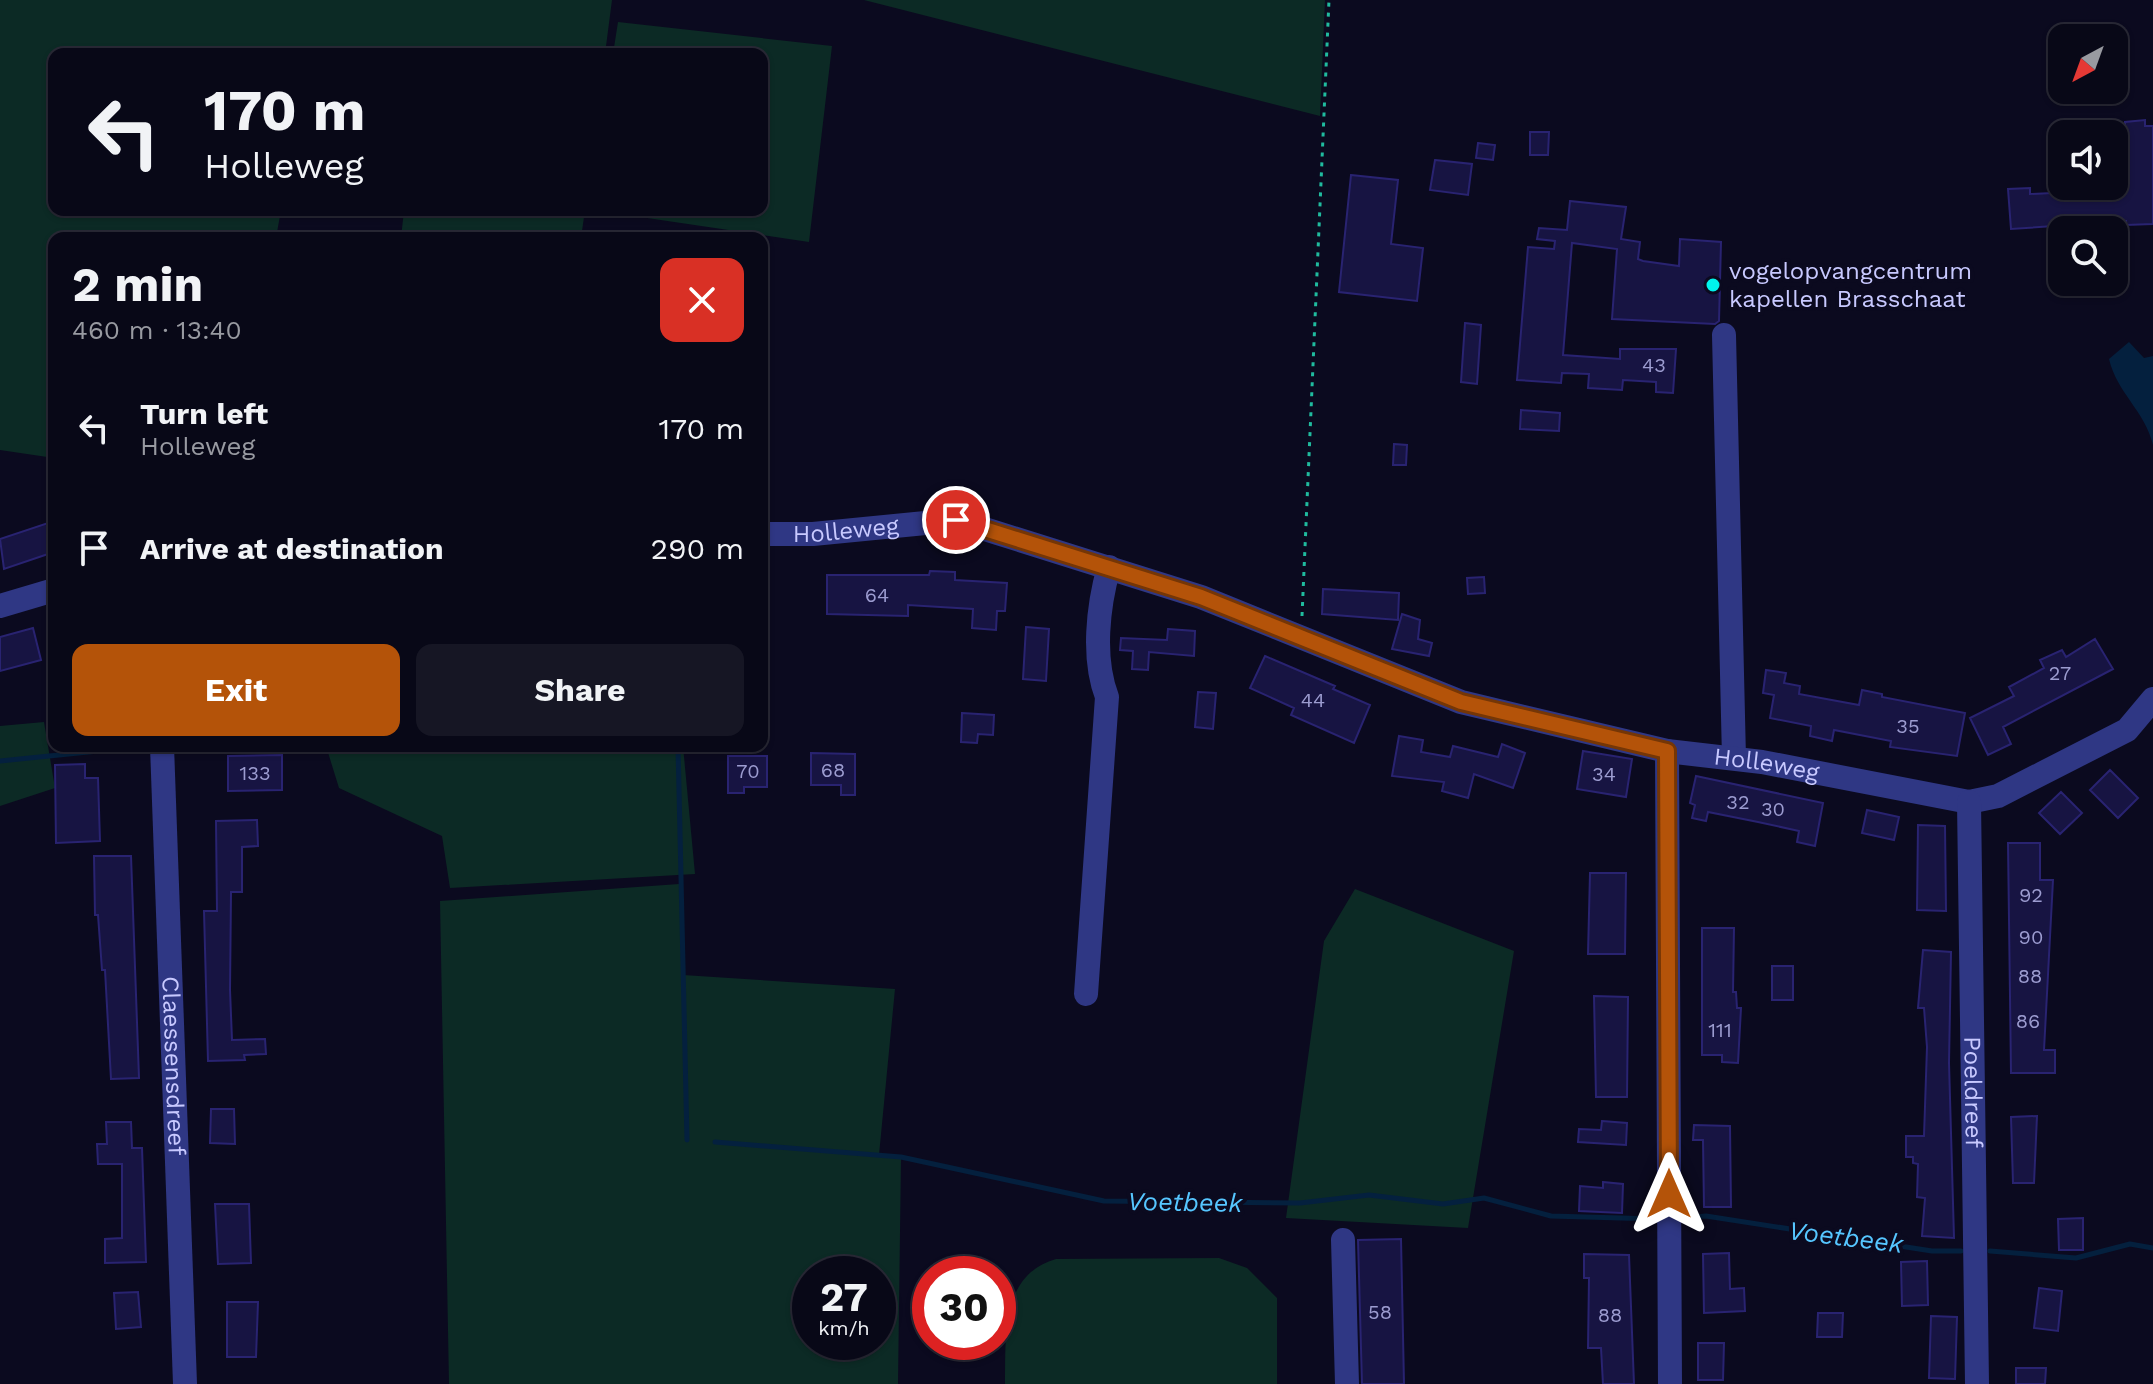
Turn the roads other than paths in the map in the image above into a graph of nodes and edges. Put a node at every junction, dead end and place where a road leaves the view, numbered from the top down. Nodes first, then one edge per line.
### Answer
1 (1724, 335) dead end
2 (768, 534) edge
3 (1109, 567) junction
4 (48, 592) edge
5 (0, 606) edge
6 (2153, 699) edge
7 (1667, 751) junction
8 (162, 752) edge
9 (1734, 758) junction
10 (1969, 802) junction
11 (1086, 994) dead end
12 (1343, 1240) dead end
13 (185, 1384) edge
14 (1347, 1384) edge
15 (1670, 1384) edge
16 (1977, 1384) edge

1 - 9 street
2 - 3 street, Holleweg
3 - 7 street, Holleweg
3 - 11 street
4 - 5 street
6 - 10 street, Holleweg
7 - 9 street, Holleweg
7 - 15 street
8 - 13 street, Claessensdreef
9 - 10 street, Holleweg
10 - 16 street, Poeldreef
12 - 14 street

